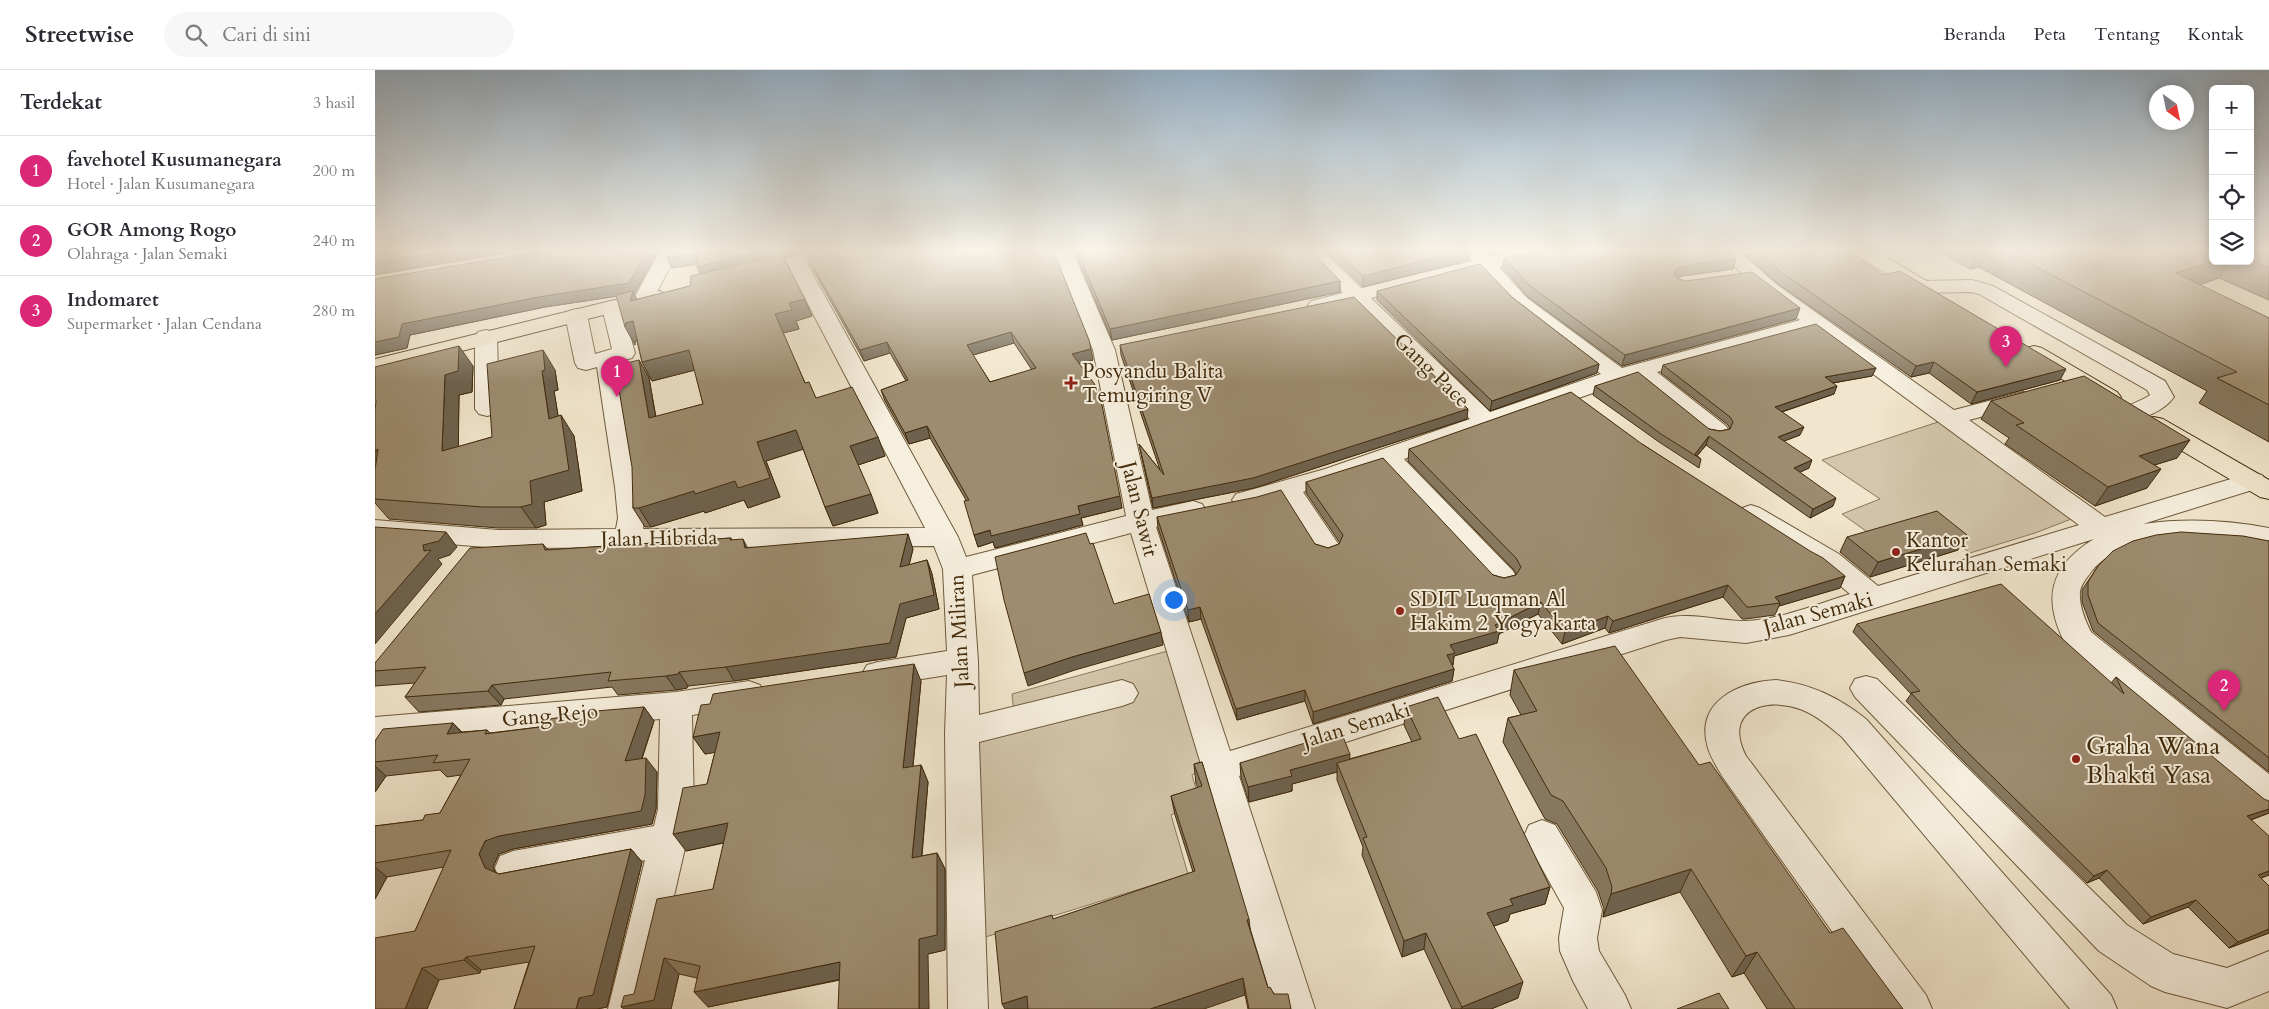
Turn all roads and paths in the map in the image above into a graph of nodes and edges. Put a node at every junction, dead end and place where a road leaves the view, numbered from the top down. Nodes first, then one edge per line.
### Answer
1 (647, 294) edge
2 (664, 294) edge
3 (813, 294) edge
4 (1085, 294) edge
5 (1353, 294) edge
6 (1366, 294) edge
7 (1512, 294) edge
8 (1777, 294) edge
9 (1935, 294) edge
10 (1993, 294) edge
11 (1356, 297) junction
12 (644, 299) junction
13 (613, 307) junction
14 (1957, 307) edge
15 (1300, 310) edge
16 (576, 315) junction
17 (1817, 322) junction
18 (486, 337) junction
19 (2016, 342) edge
20 (607, 357) junction
21 (377, 365) edge
22 (1629, 373) junction
23 (2085, 382) junction
24 (377, 392) edge
25 (1571, 392) junction
26 (1595, 409) edge
27 (487, 410) edge
28 (2134, 412) junction
29 (1950, 418) junction
30 (1486, 422) junction
31 (1717, 431) edge
32 (1388, 457) junction
33 (2261, 486) edge
34 (1288, 489) junction
35 (1732, 503) edge
36 (1141, 521) junction
37 (375, 529) edge
38 (2103, 529) junction
39 (944, 537) junction
40 (2269, 537) edge
41 (628, 538) junction
42 (1327, 548) edge
43 (957, 568) junction
44 (1503, 578) edge
45 (1873, 598) junction
46 (963, 662) junction
47 (854, 678) edge
48 (1866, 688) dead end
49 (775, 690) edge
50 (1122, 693) dead end
51 (676, 705) junction
52 (375, 730) edge
53 (962, 733) junction
54 (1220, 768) junction
55 (2269, 794) edge
56 (1542, 836) dead end
57 (668, 840) junction
58 (513, 868) dead end
59 (2269, 971) edge
60 (2096, 1008) edge
61 (627, 1009) edge
62 (968, 1009) edge
63 (1295, 1009) edge
64 (1611, 1009) edge
65 (1912, 1009) edge

1 - 12 street
2 - 12 main road
3 - 39 street, Jalan Miliran
4 - 36 street, Jalan Sawit
5 - 11 street, Gang Pace
6 - 11 street
7 - 22 street
8 - 17 street
9 - 14 main road
10 - 28 street
11 - 15 street
11 - 30 street, Gang Pace
12 - 13 main road
13 - 16 main road
13 - 20 street
16 - 18 main road
16 - 20 street
17 - 22 street
17 - 29 street
18 - 21 main road
18 - 27 street
19 - 23 main road
20 - 41 street
21 - 24 street
22 - 25 street
22 - 31 street
23 - 28 main road
23 - 29 street
25 - 26 street
25 - 30 street
28 - 33 main road
29 - 38 street
30 - 32 street
32 - 34 street
32 - 44 street
33 - 38 street, Jalan Semaki
34 - 36 street
34 - 42 street
35 - 45 street
36 - 43 street
36 - 54 street, Jalan Sawit
37 - 41 street, Jalan Hibrida
38 - 45 street, Jalan Semaki
39 - 41 street, Jalan Hibrida
39 - 43 street, Jalan Miliran
40 - 55 street
43 - 46 street, Jalan Miliran
45 - 54 street, Jalan Semaki
46 - 47 street
46 - 53 street, Jalan Miliran
48 - 59 street
49 - 51 street, Gang Rejo
50 - 53 street
51 - 52 street, Gang Rejo
51 - 57 street
53 - 62 street, Jalan Miliran
54 - 63 street
56 - 64 street
57 - 58 street
57 - 61 street
60 - 65 street

